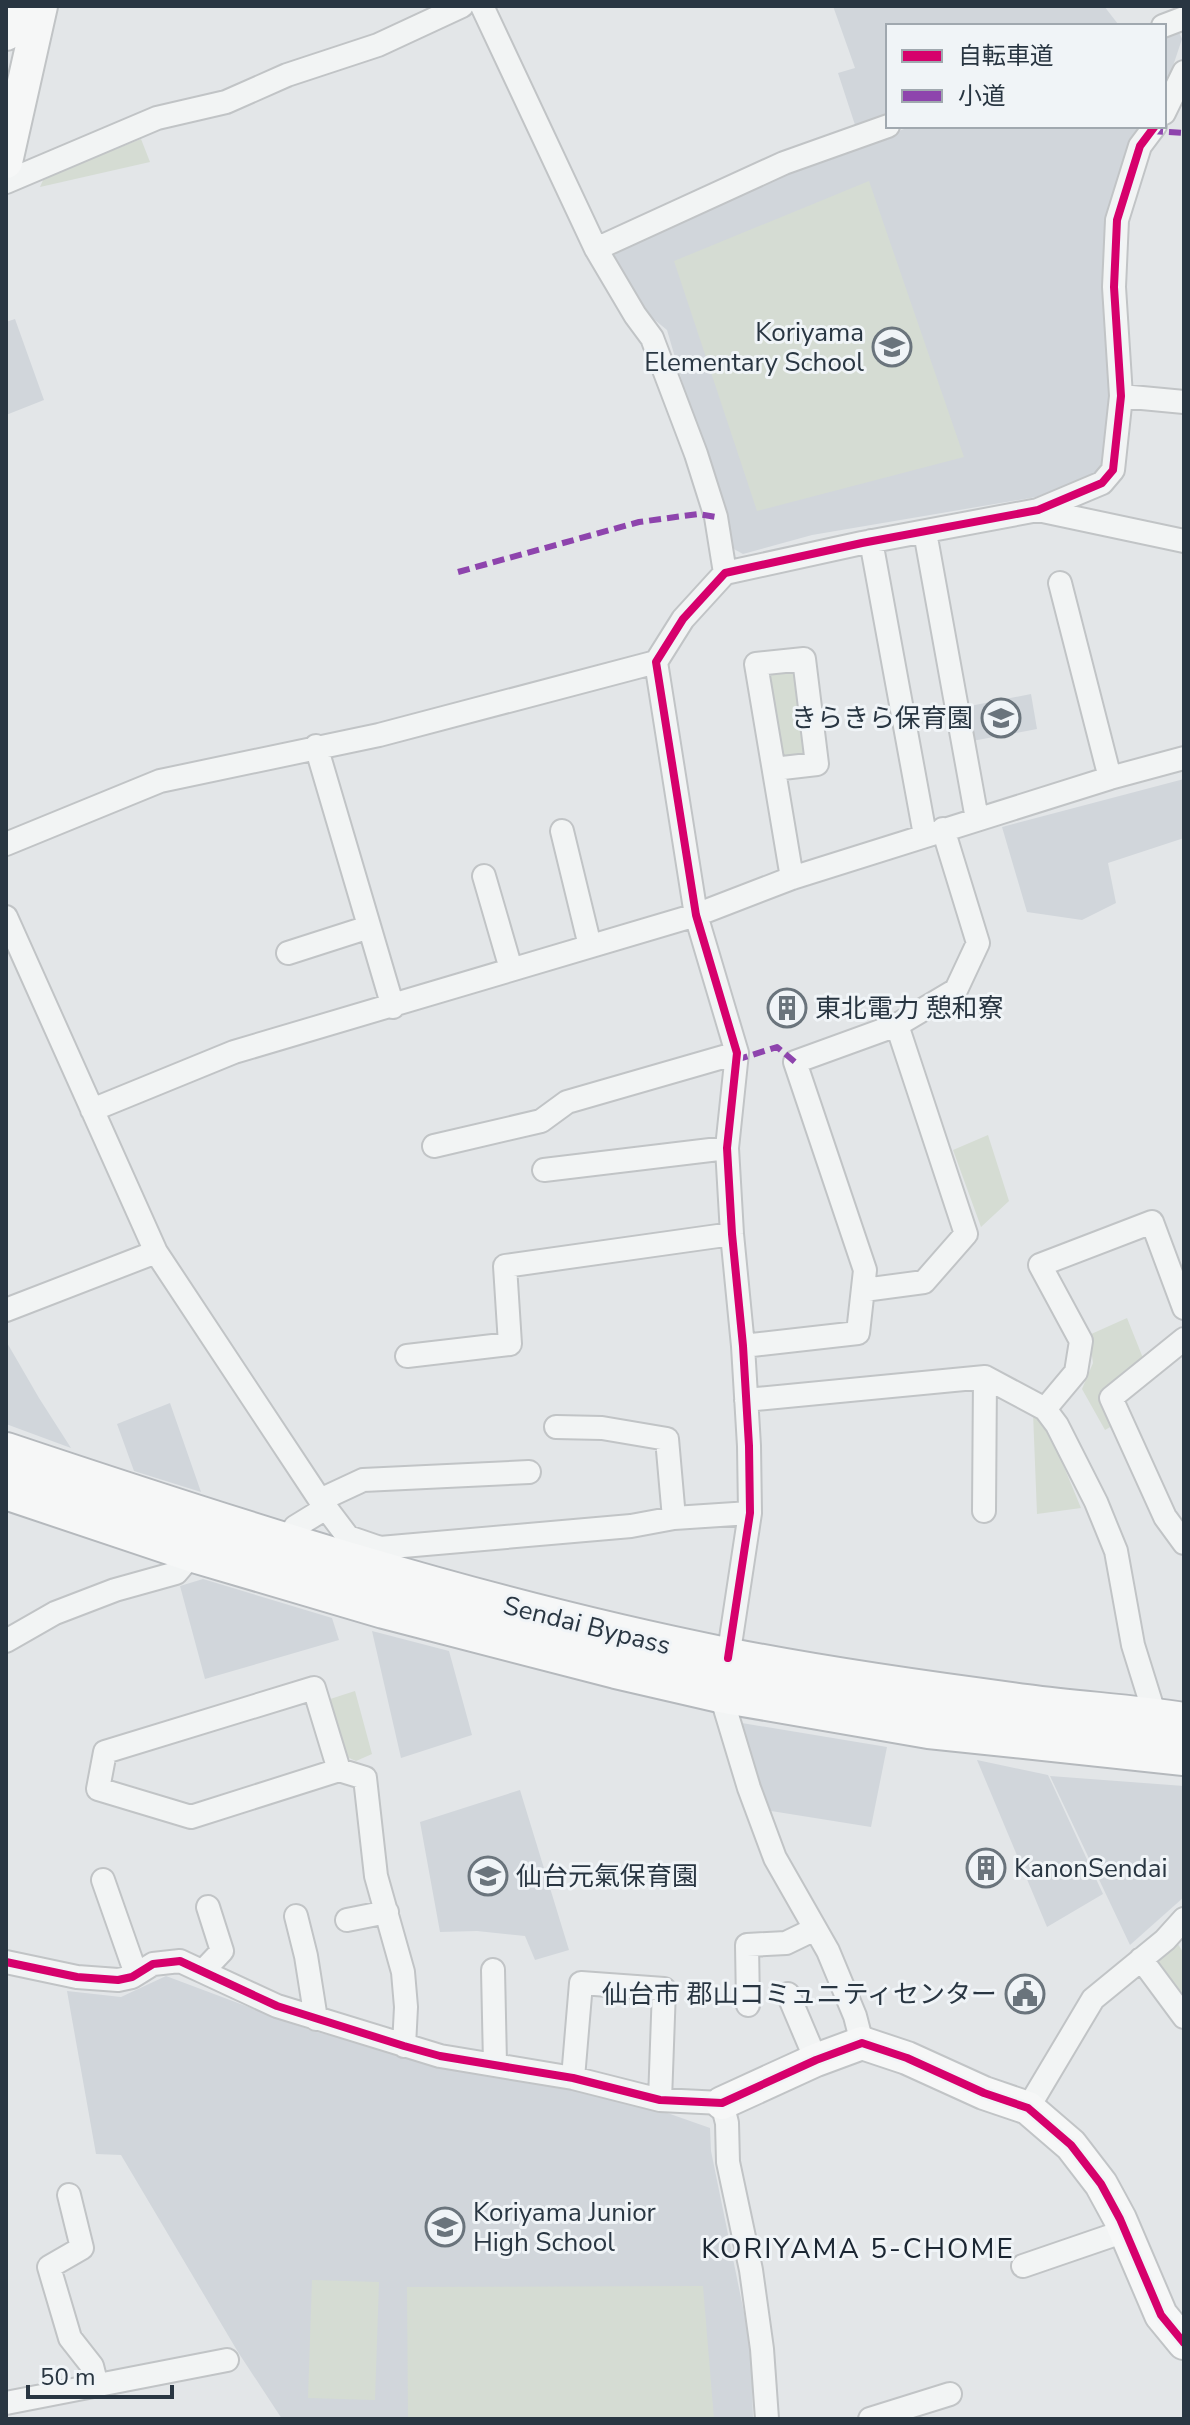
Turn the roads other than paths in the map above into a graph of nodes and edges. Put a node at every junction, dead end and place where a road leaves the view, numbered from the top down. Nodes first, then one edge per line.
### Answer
1 (13, 6) edge
2 (41, 6) edge
3 (462, 6) edge
4 (482, 6) edge
5 (6, 34) edge
6 (1184, 72) edge
7 (1166, 109) edge
8 (886, 127) edge
9 (1154, 128) edge
10 (6, 162) edge
11 (6, 182) edge
12 (596, 249) junction
13 (1121, 396) junction
14 (1184, 402) edge
15 (1038, 510) junction
16 (925, 532) junction
17 (871, 541) junction
18 (1184, 541) edge
19 (725, 573) junction
20 (1060, 583) dead end
21 (656, 662) junction
22 (316, 746) junction
23 (1184, 758) edge
24 (774, 769) junction
25 (1110, 778) junction
26 (977, 819) junction
27 (562, 831) dead end
28 (934, 832) junction
29 (6, 844) edge
30 (484, 876) dead end
31 (792, 878) junction
32 (696, 915) junction
33 (6, 917) edge
34 (369, 927) junction
35 (590, 946) junction
36 (288, 953) dead end
37 (511, 969) junction
38 (393, 1007) junction
39 (897, 1025) junction
40 (737, 1053) junction
41 (92, 1110) junction
42 (434, 1146) dead end
43 (727, 1148) junction
44 (544, 1170) dead end
45 (732, 1234) junction
46 (156, 1252) junction
47 (864, 1290) junction
48 (1184, 1308) edge
49 (6, 1310) edge
50 (1184, 1339) edge
51 (743, 1346) junction
52 (407, 1356) dead end
53 (985, 1377) junction
54 (746, 1400) junction
55 (1045, 1409) junction
56 (556, 1427) dead end
57 (6, 1453) edge
58 (529, 1472) dead end
59 (6, 1489) edge
60 (323, 1504) junction
61 (984, 1511) dead end
62 (750, 1513) junction
63 (674, 1518) junction
64 (287, 1543) junction
65 (1184, 1543) edge
66 (194, 1552) junction
67 (6, 1641) edge
68 (724, 1675) junction
69 (1170, 1721) edge
70 (1184, 1755) edge
71 (339, 1770) junction
72 (103, 1880) dead end
73 (208, 1907) dead end
74 (387, 1912) junction
75 (296, 1916) dead end
76 (1184, 1919) edge
77 (347, 1920) dead end
78 (815, 1929) junction
79 (1141, 1959) junction
80 (6, 1962) edge
81 (204, 1970) junction
82 (493, 1970) dead end
83 (136, 1974) junction
84 (788, 1994) dead end
85 (748, 2005) dead end
86 (1184, 2017) edge
87 (316, 2019) junction
88 (862, 2043) junction
89 (404, 2046) junction
90 (816, 2060) junction
91 (495, 2063) junction
92 (573, 2078) junction
93 (660, 2100) junction
94 (722, 2103) junction
95 (1028, 2108) junction
96 (69, 2195) dead end
97 (1125, 2231) junction
98 (1023, 2266) dead end
99 (1184, 2343) edge
100 (227, 2360) dead end
101 (97, 2386) junction
102 (950, 2394) dead end
103 (6, 2403) edge
104 (767, 2419) edge
105 (870, 2419) edge

1 - 5 street
2 - 10 street
3 - 11 street
4 - 12 street
6 - 7 street
8 - 12 street
9 - 13 street
12 - 19 street
13 - 14 street
13 - 15 street
15 - 16 street
15 - 18 street
16 - 17 street
16 - 26 street
17 - 19 street
17 - 28 street
19 - 21 street
20 - 25 street
21 - 22 street
21 - 32 street
22 - 29 street
22 - 34 street
23 - 25 street
24 - 24 street
24 - 31 street
25 - 26 street
26 - 28 street
27 - 35 street
28 - 31 street
28 - 39 street
30 - 37 street
31 - 32 street
32 - 35 street
32 - 40 street
33 - 41 street
34 - 36 street
34 - 38 street
35 - 37 street
37 - 38 street
38 - 41 street
39 - 47 street
39 - 47 street
40 - 42 street
40 - 43 street
41 - 46 street
43 - 44 street
43 - 45 street
45 - 51 street
45 - 52 street
46 - 49 street
46 - 60 street
47 - 51 street
48 - 55 street
50 - 65 street
51 - 54 street
53 - 54 street
53 - 55 street
53 - 61 street
54 - 62 street
55 - 69 street
56 - 63 street
57 - 64 highway, Sendai Bypass
58 - 60 street
59 - 66 highway, Sendai Bypass
60 - 63 street
60 - 64 street
62 - 63 street
62 - 68 street
64 - 68 highway, Sendai Bypass
66 - 67 street
66 - 68 highway, Sendai Bypass
68 - 69 highway, Sendai Bypass
68 - 70 highway, Sendai Bypass
68 - 78 street
71 - 71 street
71 - 74 street
72 - 83 street
73 - 81 street
74 - 77 street
74 - 89 street
75 - 87 street
76 - 79 street
78 - 85 street
78 - 88 street
79 - 86 street
79 - 95 street
80 - 83 street
81 - 83 street
81 - 87 street
82 - 91 street
84 - 90 street
87 - 89 street
88 - 90 street
88 - 95 street
89 - 91 street
90 - 94 street
91 - 92 street
92 - 93 street
92 - 93 street
93 - 94 street
94 - 104 street
95 - 97 street
96 - 101 street
97 - 98 street
97 - 99 street
100 - 101 street
101 - 103 street
102 - 105 street

